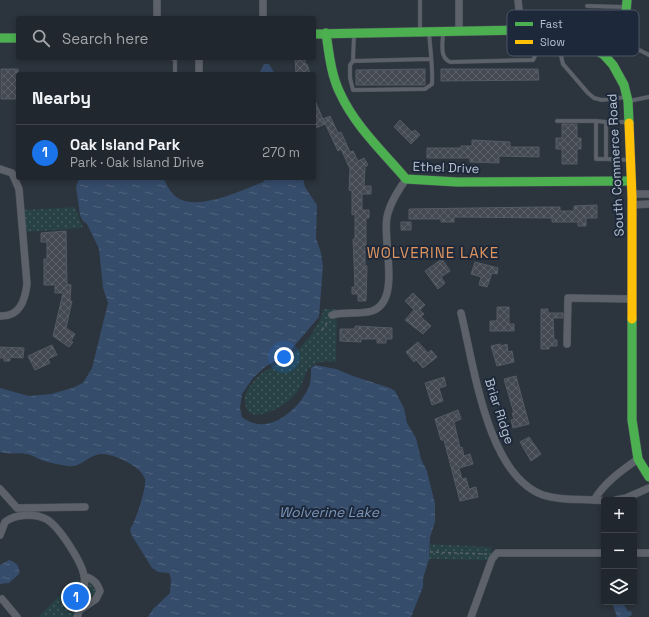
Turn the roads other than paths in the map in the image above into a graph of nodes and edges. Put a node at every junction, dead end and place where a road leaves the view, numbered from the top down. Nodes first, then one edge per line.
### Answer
1 (157, 0) edge
2 (263, 0) edge
3 (420, 0) edge
4 (459, 0) edge
5 (518, 0) edge
6 (627, 4) edge
7 (587, 6) dead end
8 (519, 10) edge
9 (157, 16) edge
10 (263, 16) edge
11 (507, 30) edge
12 (424, 31) junction
13 (443, 31) junction
14 (459, 31) junction
15 (326, 33) junction
16 (354, 33) junction
17 (316, 34) edge
18 (0, 38) edge
19 (16, 38) edge
20 (639, 50) edge
21 (649, 55) edge
22 (534, 56) edge
23 (561, 56) edge
24 (605, 56) edge
25 (430, 59) junction
26 (175, 60) edge
27 (199, 60) edge
28 (353, 61) junction
29 (175, 72) edge
30 (199, 72) edge
31 (649, 98) edge
32 (627, 99) junction
33 (557, 121) dead end
34 (596, 121) junction
35 (606, 122) junction
36 (629, 122) junction
37 (606, 159) junction
38 (630, 160) junction
39 (0, 169) edge
40 (406, 179) junction
41 (632, 180) junction
42 (632, 194) junction
43 (649, 194) edge
44 (649, 204) edge
45 (632, 205) junction
46 (632, 299) junction
47 (462, 313) dead end
48 (332, 315) road end
49 (0, 316) edge
50 (567, 344) dead end
51 (638, 459) junction
52 (649, 477) edge
53 (649, 488) edge
54 (0, 489) edge
55 (628, 497) edge
56 (594, 500) junction
57 (601, 501) edge
58 (85, 507) dead end
59 (30, 512) junction
60 (0, 535) edge
61 (601, 553) edge
62 (637, 553) edge
63 (649, 553) edge
64 (84, 576) junction
65 (2, 599) dead end
66 (78, 614) edge
67 (17, 617) edge
68 (471, 617) edge

1 - 9 street
2 - 10 street
3 - 12 lane
4 - 14 street
5 - 8 street
6 - 7 lane
11 - 14 street, South Commerce Road
12 - 13 street, South Commerce Road
12 - 16 street, South Commerce Road
12 - 25 lane
13 - 14 street, South Commerce Road
13 - 22 lane
15 - 16 street, South Commerce Road
15 - 17 street, South Commerce Road
15 - 40 street, Ethel Drive
16 - 28 lane
18 - 19 street
20 - 21 lane
23 - 32 lane
24 - 32 street, South Commerce Road
25 - 28 lane
25 - 28 lane
26 - 29 lane
27 - 30 street
31 - 32 lane
32 - 36 street, South Commerce Road
33 - 34 lane
34 - 35 lane
34 - 37 lane
35 - 36 lane
35 - 37 lane
36 - 38 street, South Commerce Road
37 - 38 lane
38 - 41 street, South Commerce Road
39 - 49 street
40 - 41 street, Ethel Drive
40 - 48 street
41 - 42 street, South Commerce Road
42 - 43 street
42 - 45 street, South Commerce Road
44 - 45 street
45 - 46 street, South Commerce Road
46 - 50 street
46 - 51 street, South Commerce Road
47 - 56 street, Briar Ridge
51 - 52 street, South Commerce Road
51 - 56 street
53 - 55 street
54 - 59 street
56 - 57 street, Briar Ridge
58 - 59 street
59 - 60 street
59 - 64 street
61 - 68 street
62 - 63 street
64 - 66 street
64 - 66 street
65 - 67 street

